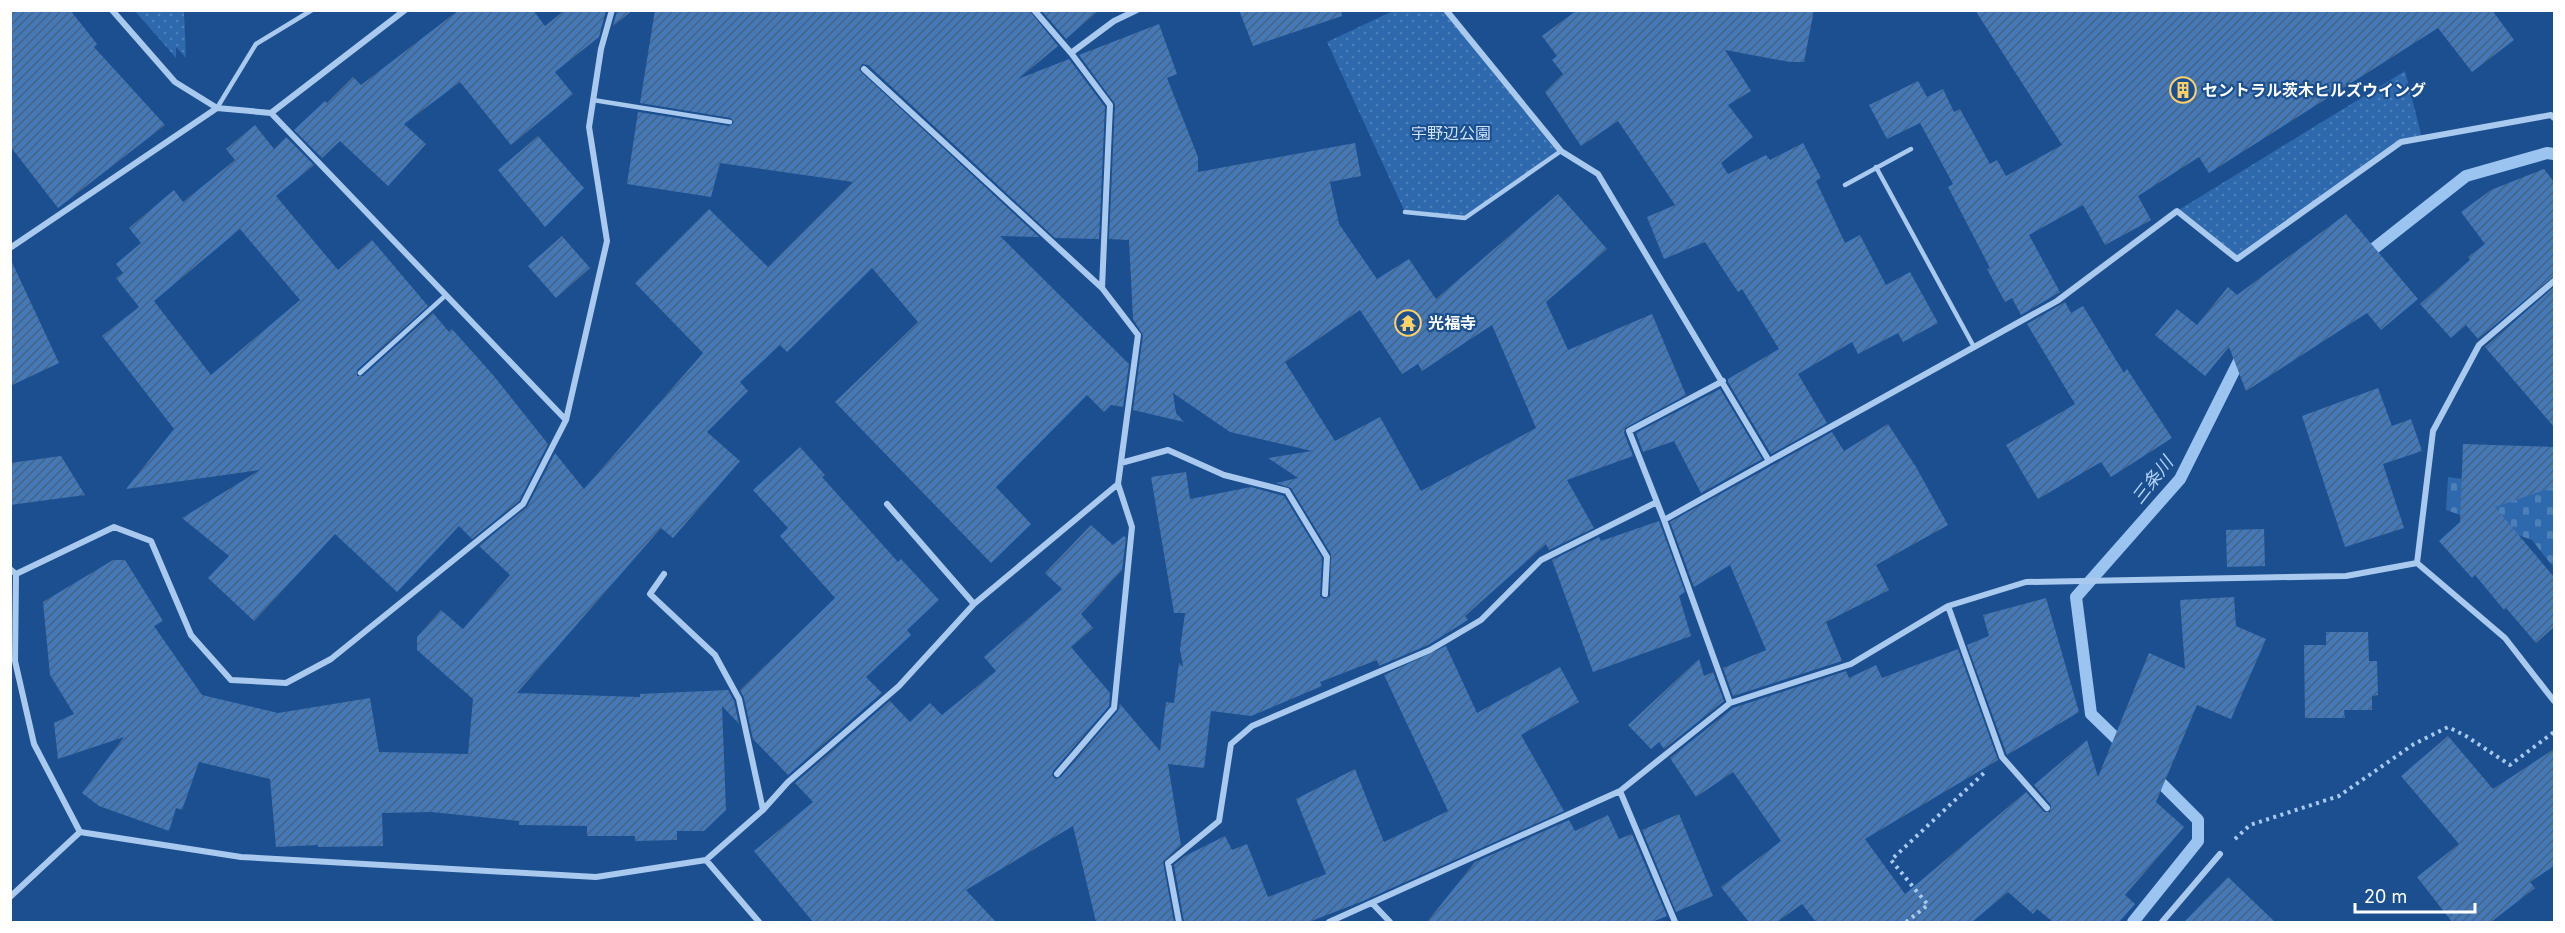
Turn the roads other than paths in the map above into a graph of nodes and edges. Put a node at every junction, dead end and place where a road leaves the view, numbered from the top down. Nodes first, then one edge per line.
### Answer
1 (112, 10) edge
2 (312, 10) edge
3 (405, 10) edge
4 (612, 10) edge
5 (1034, 10) edge
6 (1137, 10) edge
7 (1446, 10) edge
8 (1071, 53) junction
9 (864, 69) dead end
10 (593, 100) junction
11 (217, 108) junction
12 (272, 113) junction
13 (2554, 118) edge
14 (730, 122) dead end
15 (1911, 149) dead end
16 (1561, 151) junction
17 (1876, 167) junction
18 (1845, 185) dead end
19 (1405, 212) dead end
20 (10, 248) edge
21 (2554, 281) edge
22 (1102, 288) junction
23 (446, 295) junction
24 (1974, 347) junction
25 (360, 373) dead end
26 (1723, 381) junction
27 (566, 420) junction
28 (1769, 461) junction
29 (1121, 464) junction
30 (1118, 484) junction
31 (1657, 502) junction
32 (887, 504) dead end
33 (1664, 520) junction
34 (2417, 563) junction
35 (10, 569) edge
36 (16, 574) junction
37 (664, 574) dead end
38 (1325, 594) dead end
39 (974, 604) junction
40 (1948, 606) junction
41 (2554, 701) edge
42 (1730, 703) junction
43 (1057, 774) dead end
44 (1620, 791) junction
45 (2047, 808) dead end
46 (763, 810) junction
47 (80, 832) junction
48 (2220, 854) road end
49 (706, 860) junction
50 (10, 897) edge
51 (1372, 903) junction
52 (759, 922) edge
53 (1179, 922) edge
54 (1329, 922) edge
55 (1390, 922) edge
56 (1675, 922) edge
57 (2162, 922) edge

1 - 11 street
2 - 11 lane
3 - 12 street
4 - 10 street
5 - 8 street
6 - 8 street
7 - 16 street
8 - 22 street
9 - 22 street
10 - 14 lane
10 - 27 street
11 - 12 street
11 - 20 street
12 - 23 street
13 - 24 street
15 - 17 lane
16 - 19 lane
16 - 26 street
17 - 18 lane
17 - 24 lane
21 - 34 street
22 - 29 street
23 - 25 lane
23 - 27 street
24 - 28 street
26 - 28 street
26 - 31 street
27 - 36 street
28 - 33 street
29 - 30 street
29 - 38 street
30 - 39 street
30 - 43 street
31 - 33 street
31 - 53 street
32 - 39 street
33 - 42 street
34 - 40 street
34 - 41 street
35 - 36 street
36 - 47 street
37 - 46 street
39 - 46 street
40 - 42 street
40 - 45 street
42 - 44 street
44 - 51 street
44 - 56 street
46 - 49 street
47 - 49 street
47 - 50 street
48 - 57 street
49 - 52 street
51 - 54 street
51 - 55 street

